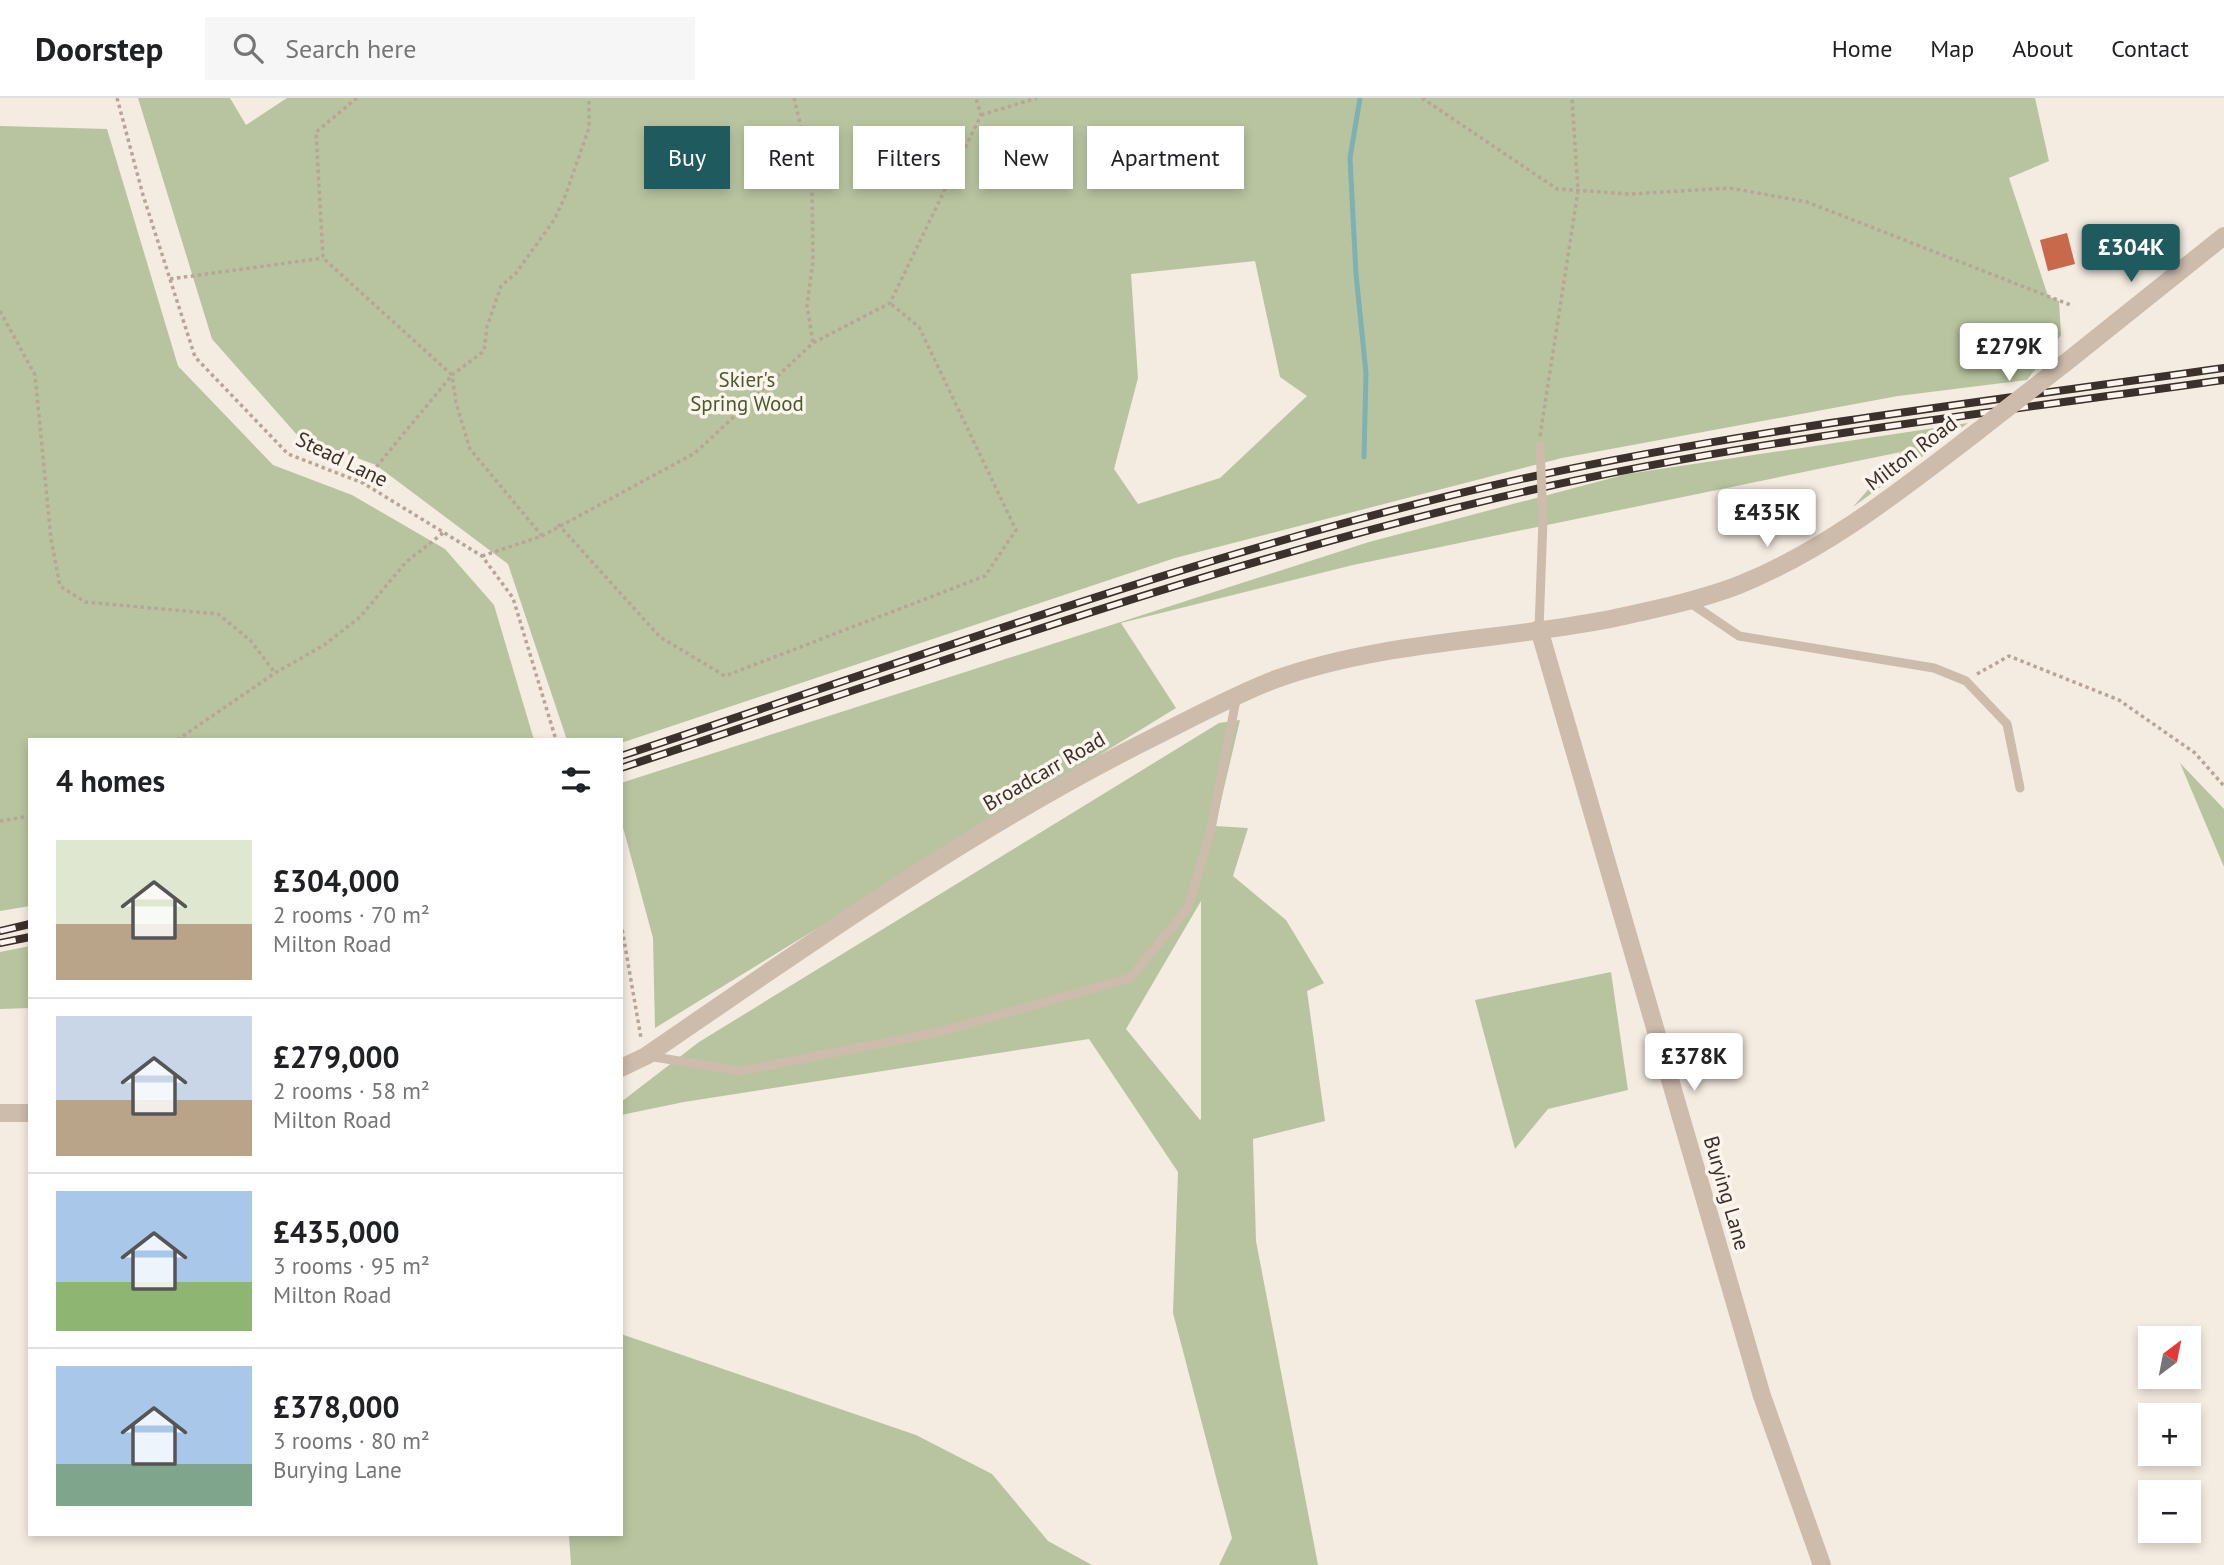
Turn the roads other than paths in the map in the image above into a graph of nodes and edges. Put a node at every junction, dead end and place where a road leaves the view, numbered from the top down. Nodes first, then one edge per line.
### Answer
1 (2224, 236) edge
2 (1540, 446) road end
3 (1685, 600) junction
4 (1539, 629) junction
5 (1237, 695) junction
6 (2021, 788) dead end
7 (646, 1056) junction
8 (623, 1068) edge
9 (0, 1113) edge
10 (28, 1113) edge
11 (1822, 1565) edge

1 - 3 street, Milton Road, bridge
2 - 4 lane, bridge
3 - 4 street, Milton Road
3 - 6 lane
4 - 5 street, Broadcarr Road
4 - 11 street, Burying Lane
5 - 7 street, Broadcarr Road
5 - 7 lane
7 - 8 street, Broadcarr Road
9 - 10 street

